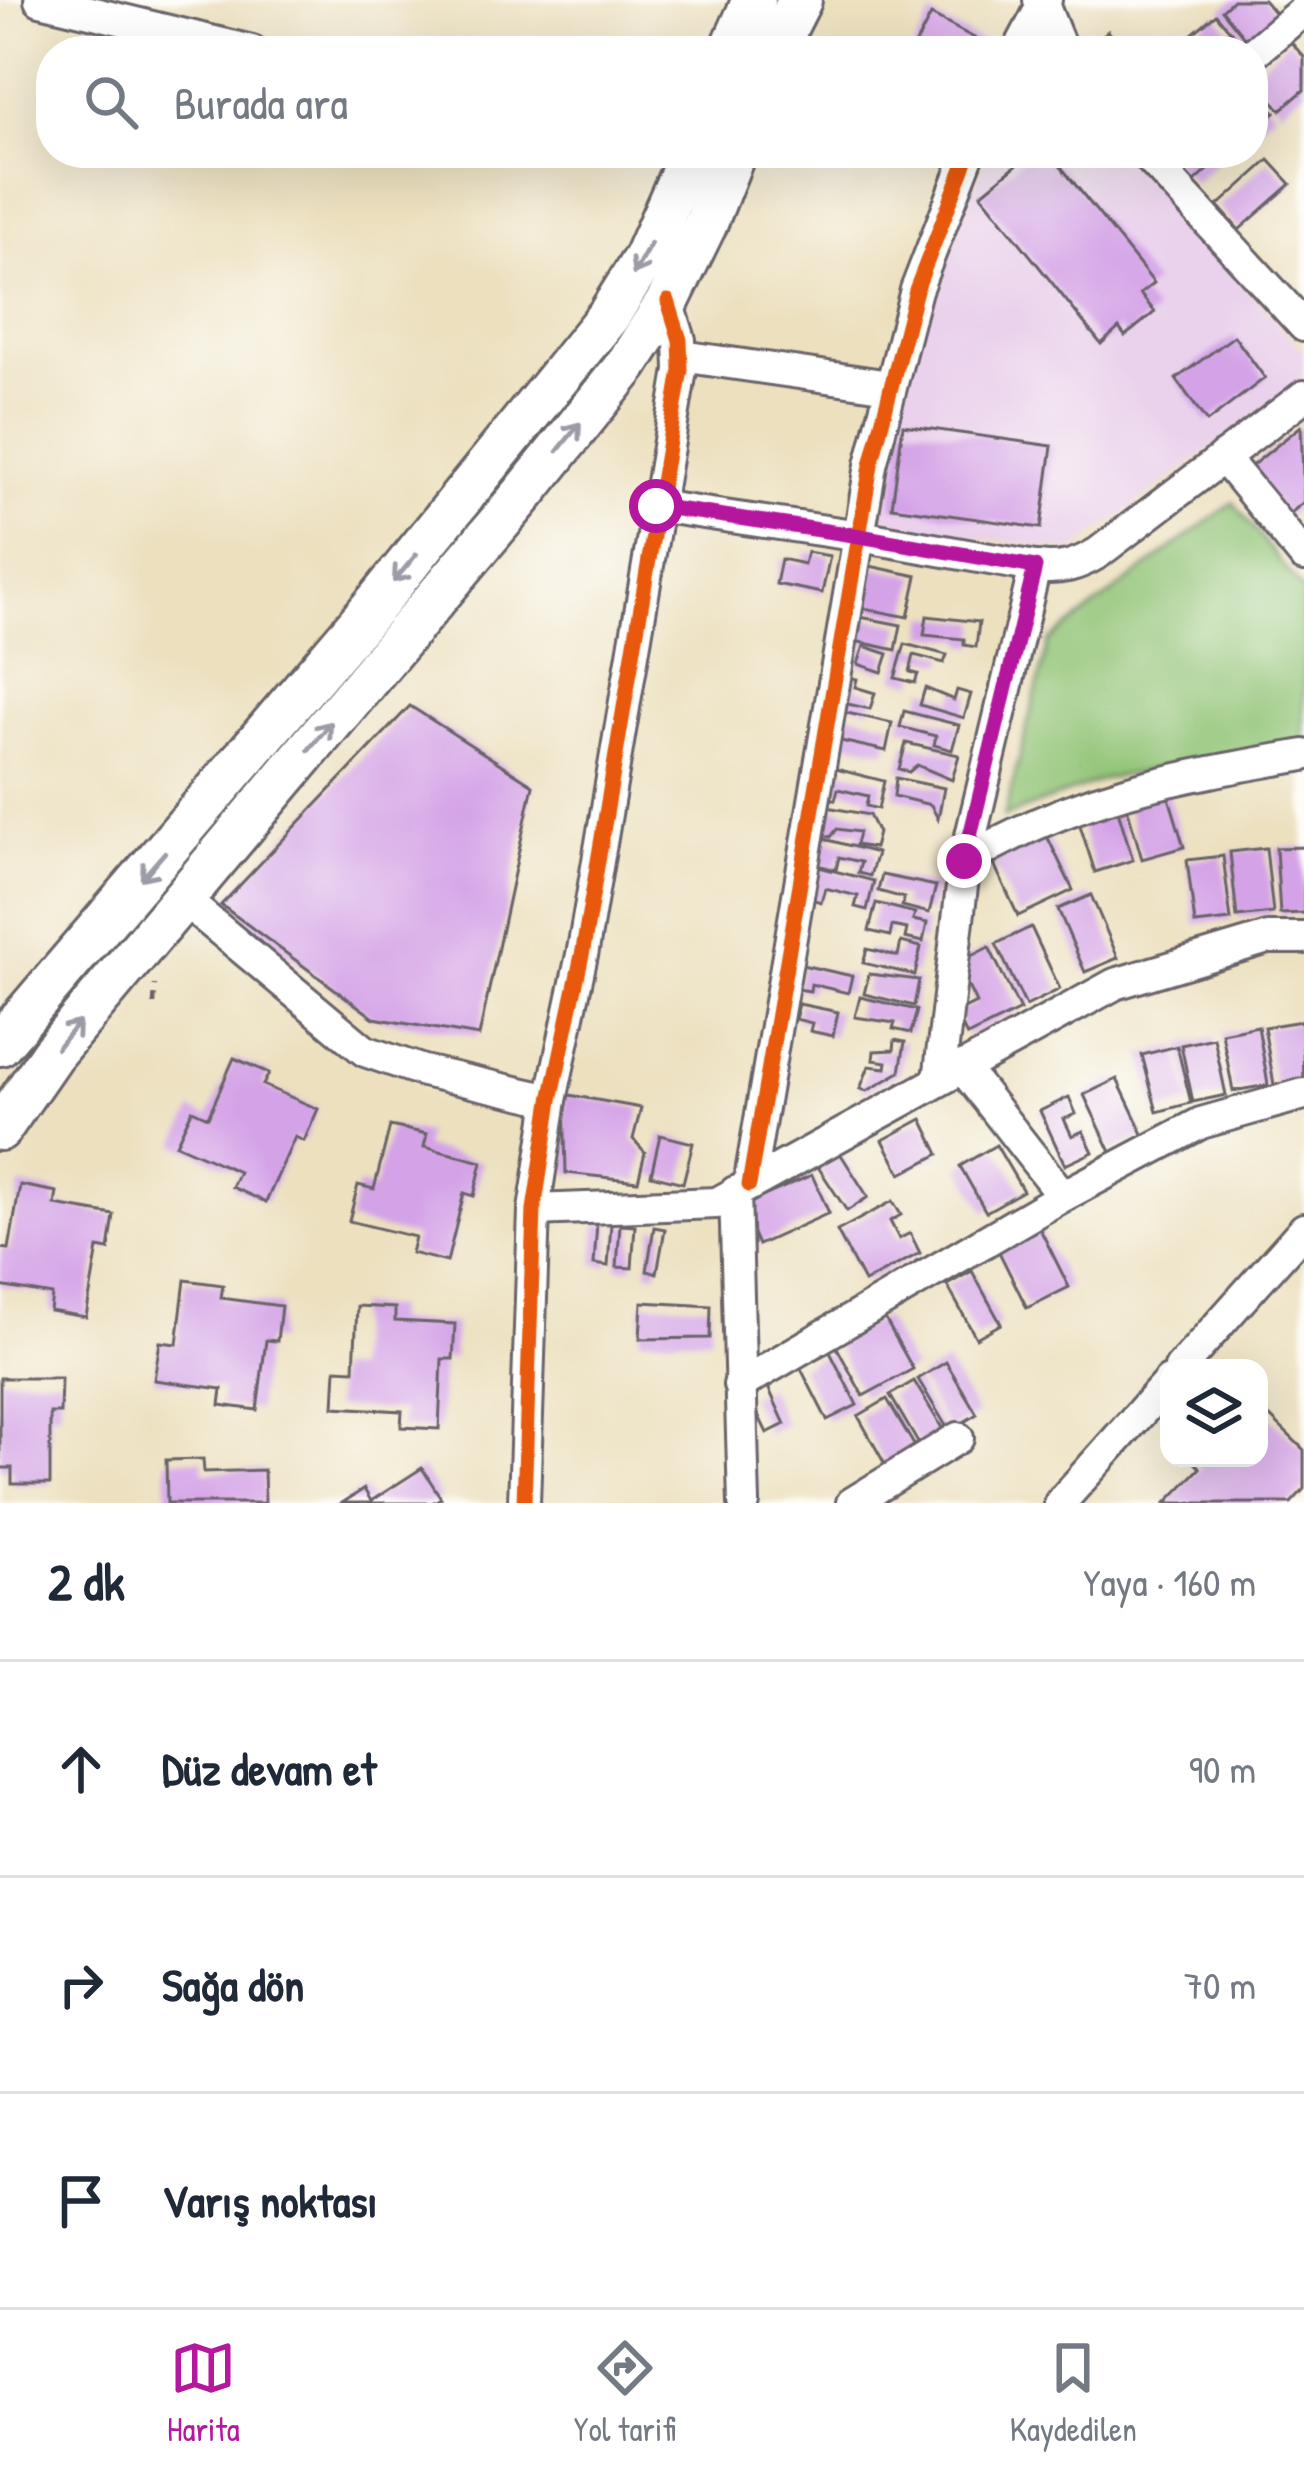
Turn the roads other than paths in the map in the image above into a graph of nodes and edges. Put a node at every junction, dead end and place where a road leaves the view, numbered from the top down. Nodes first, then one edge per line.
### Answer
1 (40, 0) edge
2 (754, 0) edge
3 (800, 0) edge
4 (1043, 1) edge
5 (1304, 10) edge
6 (190, 36) edge
7 (738, 36) edge
8 (782, 36) edge
9 (1026, 36) edge
10 (1056, 36) edge
11 (1268, 40) edge
12 (680, 168) edge
13 (728, 168) edge
14 (963, 168) edge
15 (1158, 168) edge
16 (668, 301) junction
17 (1304, 326) edge
18 (681, 356) junction
19 (890, 386) junction
20 (1304, 396) edge
21 (1223, 457) junction
22 (656, 506) junction
23 (860, 536) junction
24 (1304, 556) edge
25 (1035, 567) junction
26 (1304, 755) edge
27 (964, 861) junction
28 (183, 899) junction
29 (1304, 938) edge
30 (0, 1044) edge
31 (950, 1073) junction
32 (1304, 1094) edge
33 (551, 1100) junction
34 (0, 1129) edge
35 (742, 1189) junction
36 (1063, 1196) junction
37 (534, 1210) junction
38 (1304, 1229) edge
39 (1188, 1359) edge
40 (740, 1385) junction
41 (1160, 1391) edge
42 (958, 1438) dead end
43 (524, 1503) edge
44 (744, 1503) edge
45 (852, 1503) edge
46 (1060, 1503) edge

1 - 6 street
2 - 7 main road
3 - 8 main road
4 - 9 street
4 - 10 street
5 - 11 street
12 -> 30 main road
13 - 16 main road
14 - 19 street
15 - 17 street
16 - 18 street
28 -> 16 main road
18 - 19 street
18 - 22 street
19 - 23 street
20 - 21 street
21 - 24 street
21 - 25 street
22 - 23 street
22 - 33 street
23 - 25 street
23 - 35 street
25 - 27 street
26 - 27 street
27 - 31 street
28 - 33 street
34 -> 28 main road
29 - 31 street
31 - 35 street
31 - 36 street
32 - 36 street
33 - 37 street
35 - 37 street
35 - 40 street
36 - 40 street
37 - 43 street
38 - 39 street
40 - 44 street
41 - 46 street
42 - 45 street

